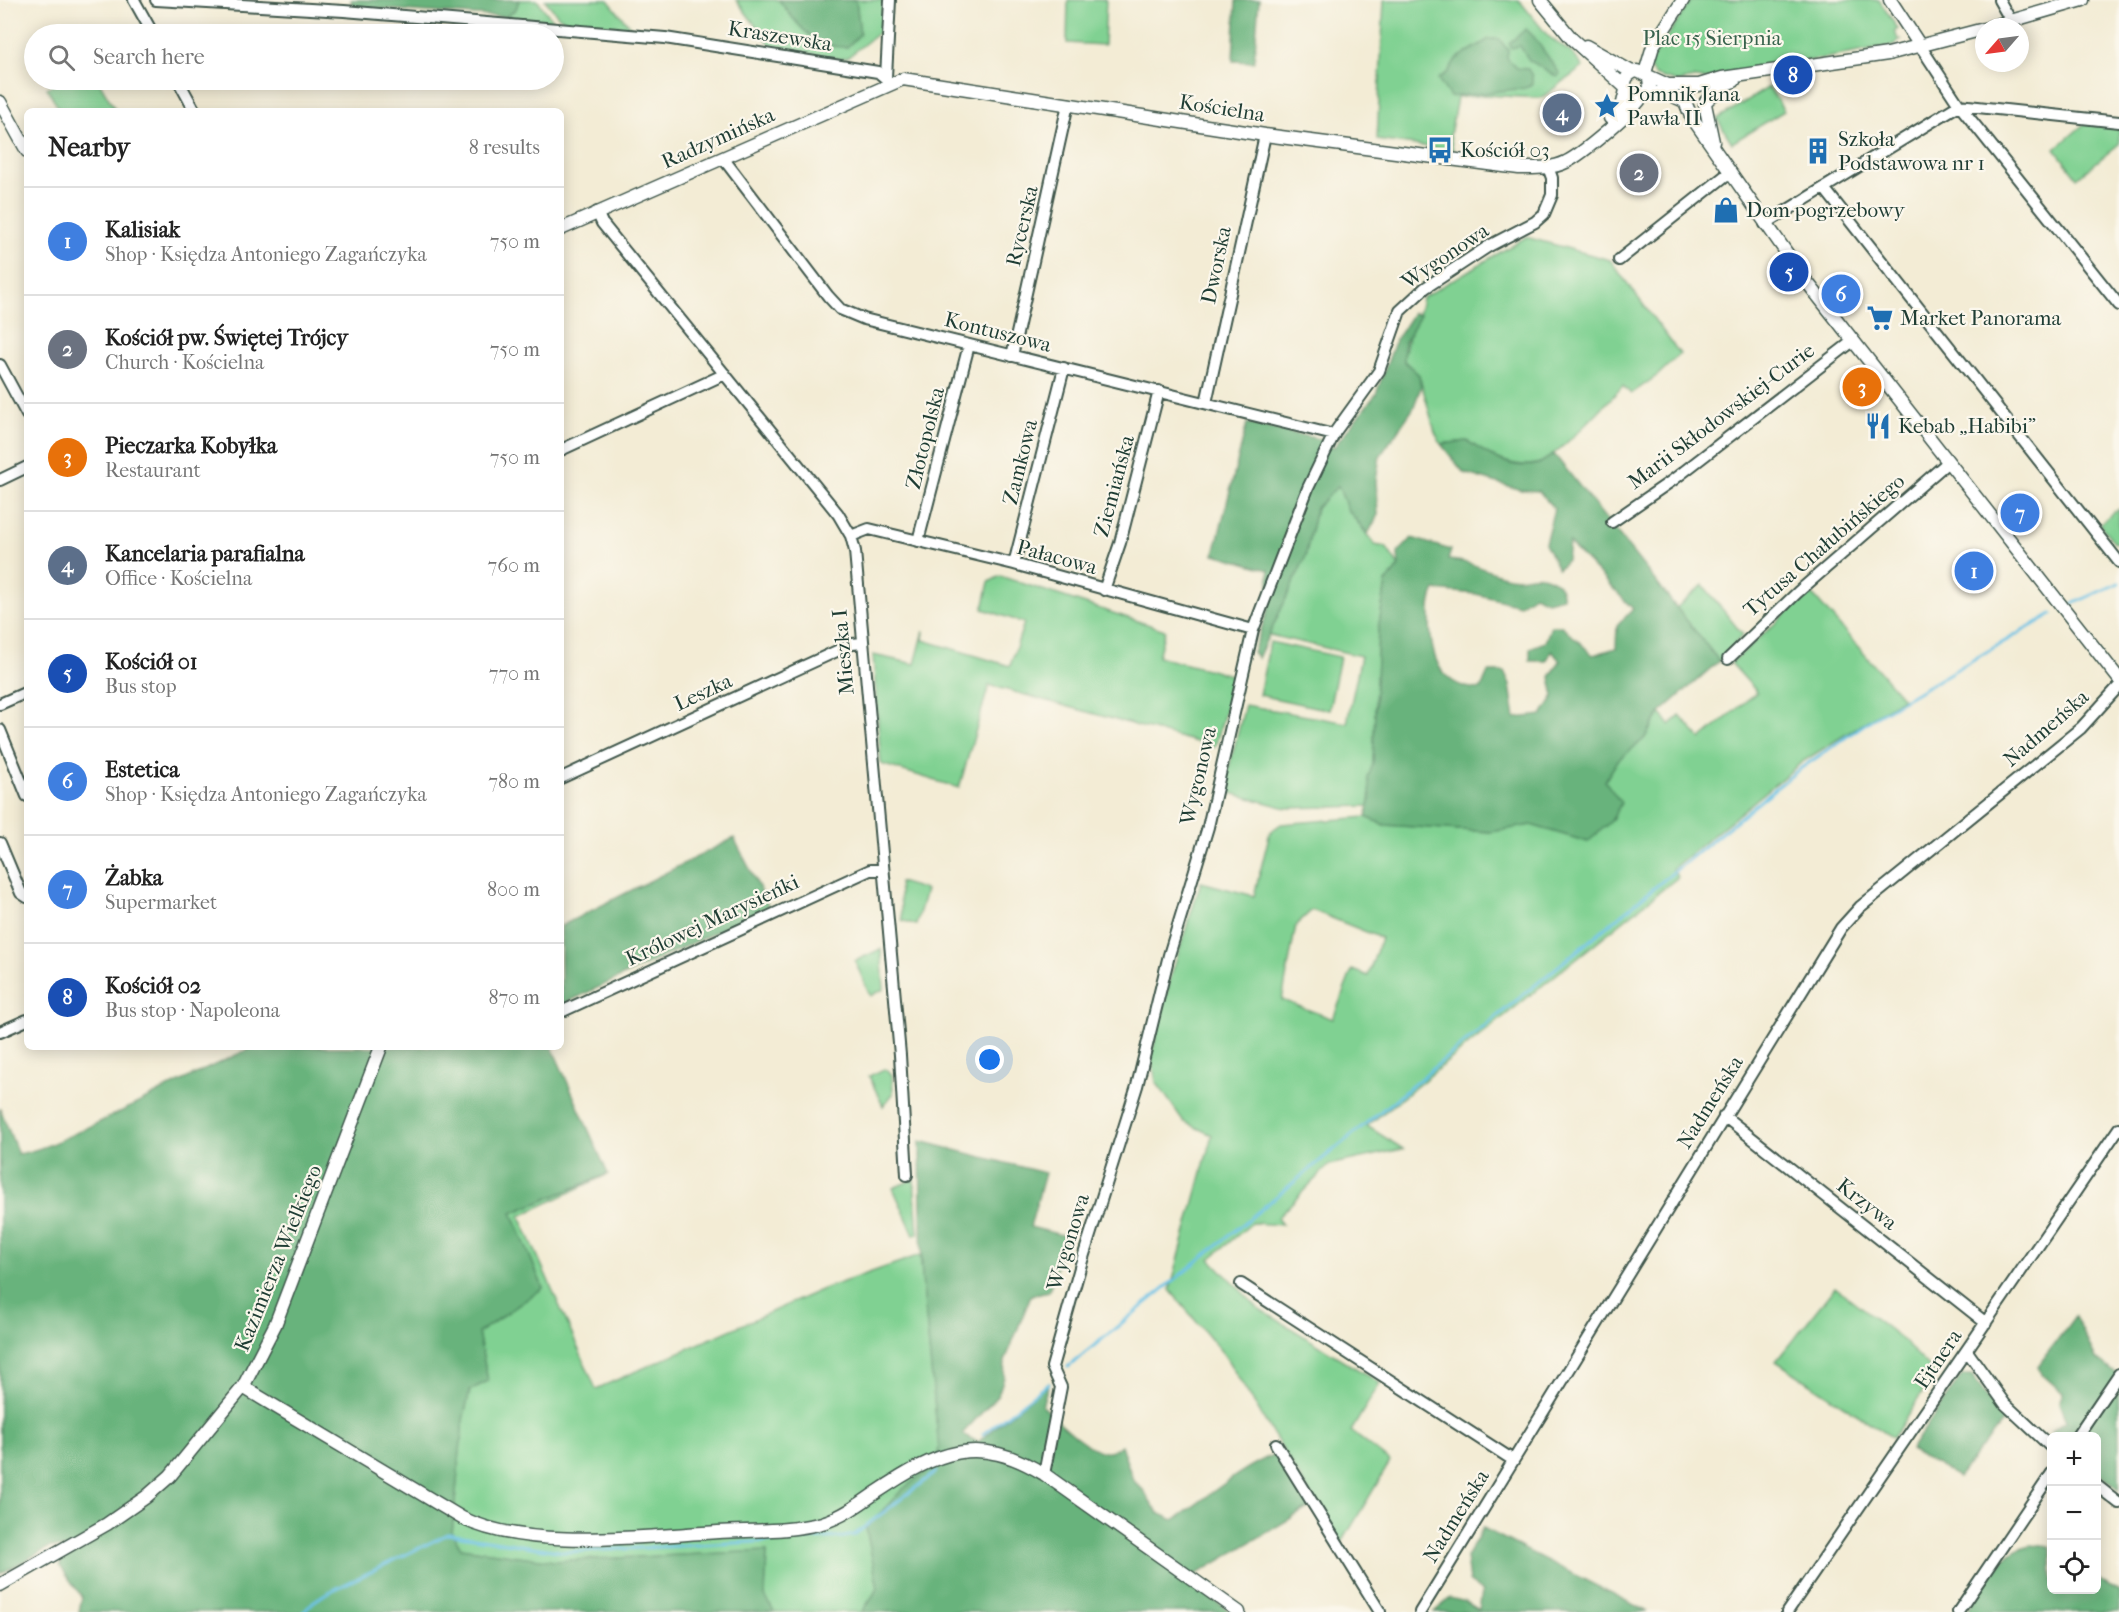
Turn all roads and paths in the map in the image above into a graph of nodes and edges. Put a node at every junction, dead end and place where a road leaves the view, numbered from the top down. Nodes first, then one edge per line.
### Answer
1 (134, 0) edge
2 (156, 0) edge
3 (890, 0) edge
4 (1540, 0) edge
5 (1683, 0) edge
6 (1890, 0) edge
7 (1999, 0) edge
8 (2083, 0) edge
9 (207, 1) edge
10 (2009, 18) edge
11 (2021, 18) edge
12 (147, 24) edge
13 (492, 24) edge
14 (564, 30) edge
15 (1975, 32) edge
16 (1572, 39) junction
17 (1922, 47) junction
18 (1641, 73) junction
19 (1752, 75) junction
20 (889, 80) junction
21 (1695, 86) junction
22 (1626, 89) junction
23 (183, 90) edge
24 (1645, 94) junction
25 (0, 102) edge
26 (1705, 103) junction
27 (1068, 104) junction
28 (1686, 104) junction
29 (1959, 105) junction
30 (193, 108) edge
31 (2119, 122) edge
32 (1265, 135) junction
33 (24, 146) edge
34 (1719, 154) junction
35 (723, 158) junction
36 (1550, 172) junction
37 (1730, 172) junction
38 (1824, 188) junction
39 (597, 212) junction
40 (1765, 224) junction
41 (564, 228) edge
42 (1618, 260) dead end
43 (2119, 305) edge
44 (1852, 341) junction
45 (969, 345) junction
46 (1012, 356) junction
47 (0, 365) edge
48 (1064, 369) junction
49 (725, 374) junction
50 (1159, 391) junction
51 (1206, 403) junction
52 (24, 409) edge
53 (1334, 435) junction
54 (564, 449) edge
55 (1948, 462) junction
56 (24, 468) edge
57 (0, 480) edge
58 (1612, 522) dead end
59 (851, 536) junction
60 (918, 541) junction
61 (2119, 562) edge
62 (1014, 564) junction
63 (1104, 590) junction
64 (1253, 630) junction
65 (862, 643) junction
66 (1728, 659) dead end
67 (2119, 679) edge
68 (2119, 686) edge
69 (24, 693) edge
70 (0, 704) edge
71 (0, 730) edge
72 (564, 777) edge
73 (24, 789) edge
74 (0, 843) edge
75 (882, 870) junction
76 (24, 895) edge
77 (564, 1010) edge
78 (24, 1021) edge
79 (0, 1032) edge
80 (380, 1050) edge
81 (1724, 1116) junction
82 (2119, 1128) edge
83 (908, 1176) dead end
84 (1241, 1284) dead end
85 (1986, 1323) junction
86 (1966, 1351) junction
87 (2119, 1374) edge
88 (243, 1387) junction
89 (2080, 1432) edge
90 (2047, 1443) edge
91 (1276, 1444) dead end
92 (1513, 1460) junction
93 (1044, 1474) junction
94 (2047, 1480) edge
95 (2098, 1486) edge
96 (2119, 1503) edge
97 (0, 1585) edge
98 (1239, 1612) edge
99 (1380, 1612) edge
100 (1420, 1612) edge
101 (1787, 1612) edge
102 (1958, 1612) edge

1 - 12 street
2 - 9 street, Kraszewska
3 - 20 street
4 - 16 street
5 - 18 street
6 - 17 street
7 - 10 street
8 - 11 street
9 - 13 street, Kraszewska
14 - 20 street, Kraszewska
15 - 17 street
16 - 18 street
16 - 22 street
17 - 19 street
17 - 29 street
18 - 21 street
18 - 22 street
18 - 24 street
19 - 21 street
19 - 26 street
20 - 27 street, Kościelna
20 - 35 street, Radzymińska
21 - 26 street
21 - 28 street
22 - 24 street
22 - 36 street
23 - 30 street
24 - 28 street
24 - 36 street, Kościelna
25 - 33 street
26 - 28 street
26 - 34 street
27 - 32 street, Kościelna
27 - 46 street, Rycerska
28 - 34 street
29 - 31 street
29 - 38 street
29 - 43 street
32 - 36 street, Kościelna
32 - 51 street, Dworska
34 - 37 street
35 - 39 street, Radzymińska
35 - 45 street, Kontuszowa
36 - 53 street, Wygonowa
37 - 40 street
37 - 42 street
38 - 40 street
38 - 61 street
39 - 41 street, Radzymińska
39 - 49 street, Mieszka I
40 - 44 street
44 - 55 street
44 - 58 street, Marii Skłodowskiej-Curie
45 - 46 street, Kontuszowa
45 - 60 street, Złotopolska
46 - 48 street, Kontuszowa
47 - 52 street
48 - 50 street, Kontuszowa
48 - 62 street, Zamkowa
49 - 54 street
49 - 59 street, Mieszka I
50 - 51 street, Kontuszowa
50 - 63 street, Ziemiańska
51 - 53 street, Kontuszowa
53 - 64 street, Wygonowa
55 - 66 street, Tytusa Chałubińskiego
55 - 67 street
56 - 57 street
59 - 60 street, Pałacowa
59 - 65 street, Mieszka I
60 - 62 street, Pałacowa
62 - 63 street, Pałacowa
63 - 64 street, Pałacowa
64 - 93 street, Wygonowa
65 - 72 street, Leszka
65 - 75 street, Mieszka I
68 - 81 street, Nadmeńska
69 - 70 street
71 - 73 street
74 - 76 street
75 - 77 street, Królowej Marysieńki
75 - 83 street, Mieszka I
78 - 79 street
80 - 88 street, Kazimierza Wielkiego
81 - 85 street, Krzywa
81 - 92 street, Nadmeńska
82 - 85 street, Ejtnera
84 - 92 street
85 - 86 street, Ejtnera
86 - 90 street
86 - 101 street, Ejtnera
87 - 89 street
88 - 93 street
88 - 97 street, Kazimierza Wielkiego
91 - 99 street
92 - 100 street, Nadmeńska
93 - 98 street
94 - 102 street
95 - 96 street

